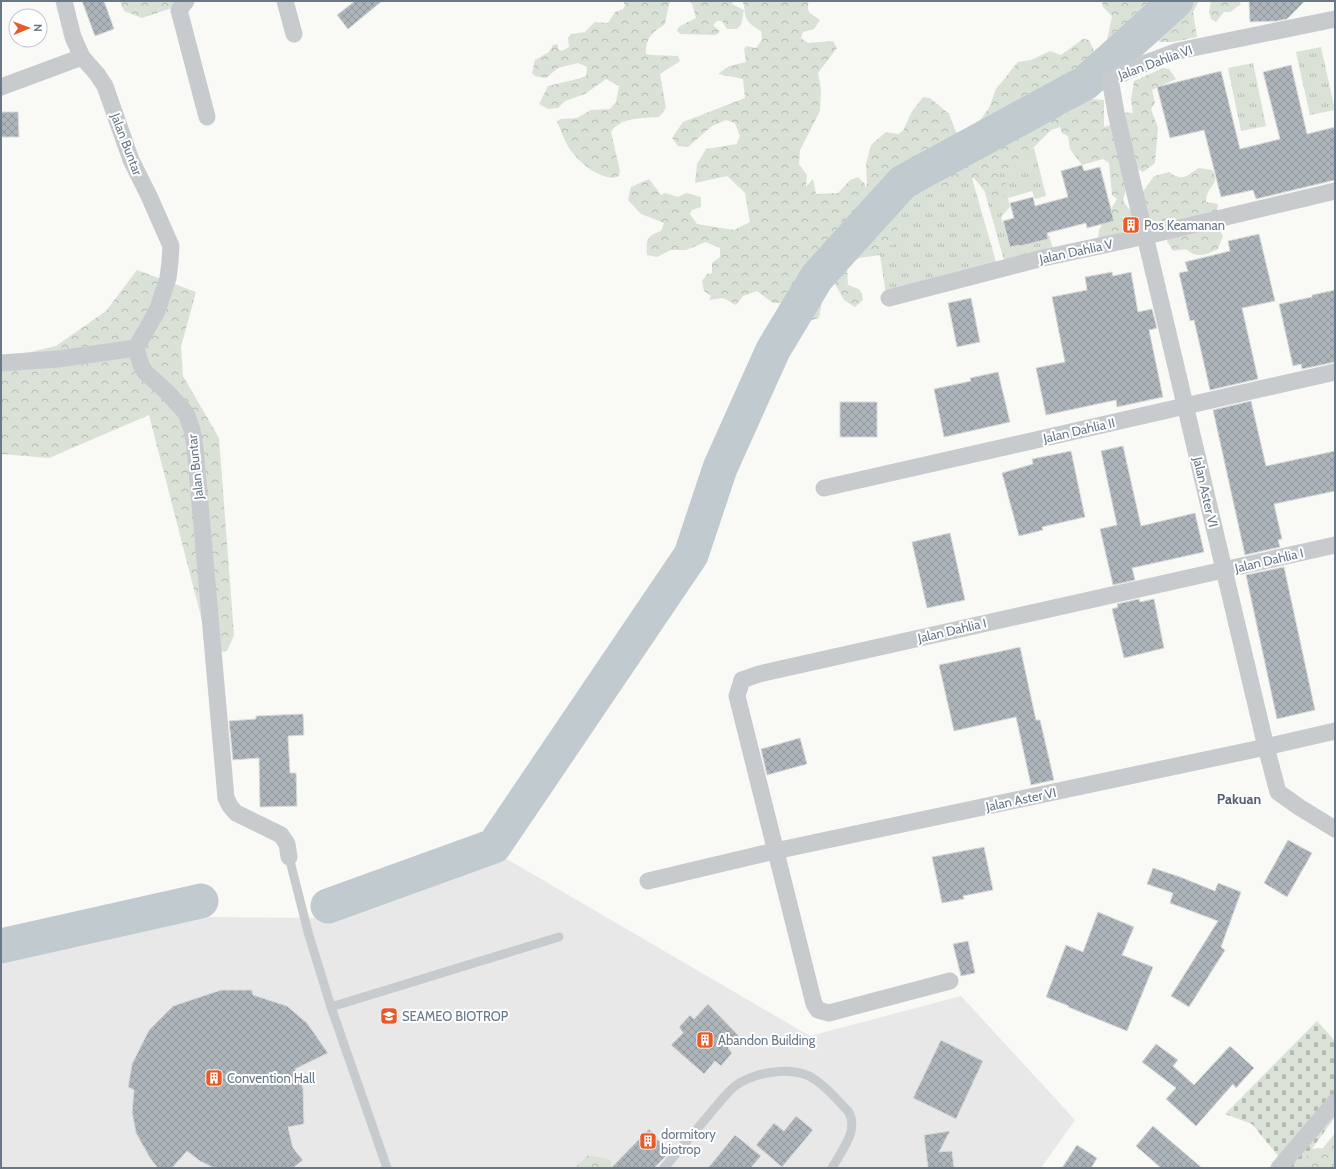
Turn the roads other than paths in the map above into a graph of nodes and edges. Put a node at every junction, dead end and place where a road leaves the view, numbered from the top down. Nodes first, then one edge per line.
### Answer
1 (64, 1) edge
2 (186, 1) edge
3 (285, 1) edge
4 (1335, 19) edge
5 (294, 34) dead end
6 (82, 57) junction
7 (1, 87) edge
8 (207, 117) dead end
9 (1335, 191) edge
10 (1146, 236) junction
11 (889, 298) dead end
12 (136, 348) junction
13 (1, 363) edge
14 (1335, 372) edge
15 (1185, 406) junction
16 (824, 488) dead end
17 (1335, 545) edge
18 (1224, 570) junction
19 (1335, 731) edge
20 (1266, 747) junction
21 (1335, 829) edge
22 (775, 851) junction
23 (290, 857) joint
24 (648, 881) dead end
25 (559, 937) dead end
26 (950, 981) dead end
27 (331, 1007) junction
28 (1335, 1102) edge
29 (387, 1168) edge
30 (664, 1168) edge
31 (832, 1168) edge
32 (1279, 1168) edge

1 - 6 street, Jalan Buntar
2 - 8 street
3 - 5 street
4 - 10 street, Jalan Dahlia VI
6 - 7 street
6 - 12 street, Jalan Buntar
9 - 10 street, Jalan Dahlia V
10 - 11 street, Jalan Dahlia V
10 - 15 street, Jalan Aster VI
12 - 13 street
12 - 23 street, Jalan Buntar
14 - 15 street, Jalan Dahlia II
15 - 16 street, Jalan Dahlia II
15 - 18 street, Jalan Aster VI
17 - 18 street, Jalan Dahlia I
18 - 20 street, Jalan Aster VI
18 - 22 street, Jalan Dahlia I
19 - 20 street, Jalan Aster VI
20 - 21 street
20 - 22 street, Jalan Aster VI
22 - 24 street, Jalan Aster VI
22 - 26 street
23 - 27 lane
25 - 27 lane
27 - 29 lane
28 - 32 street
30 - 31 lane

